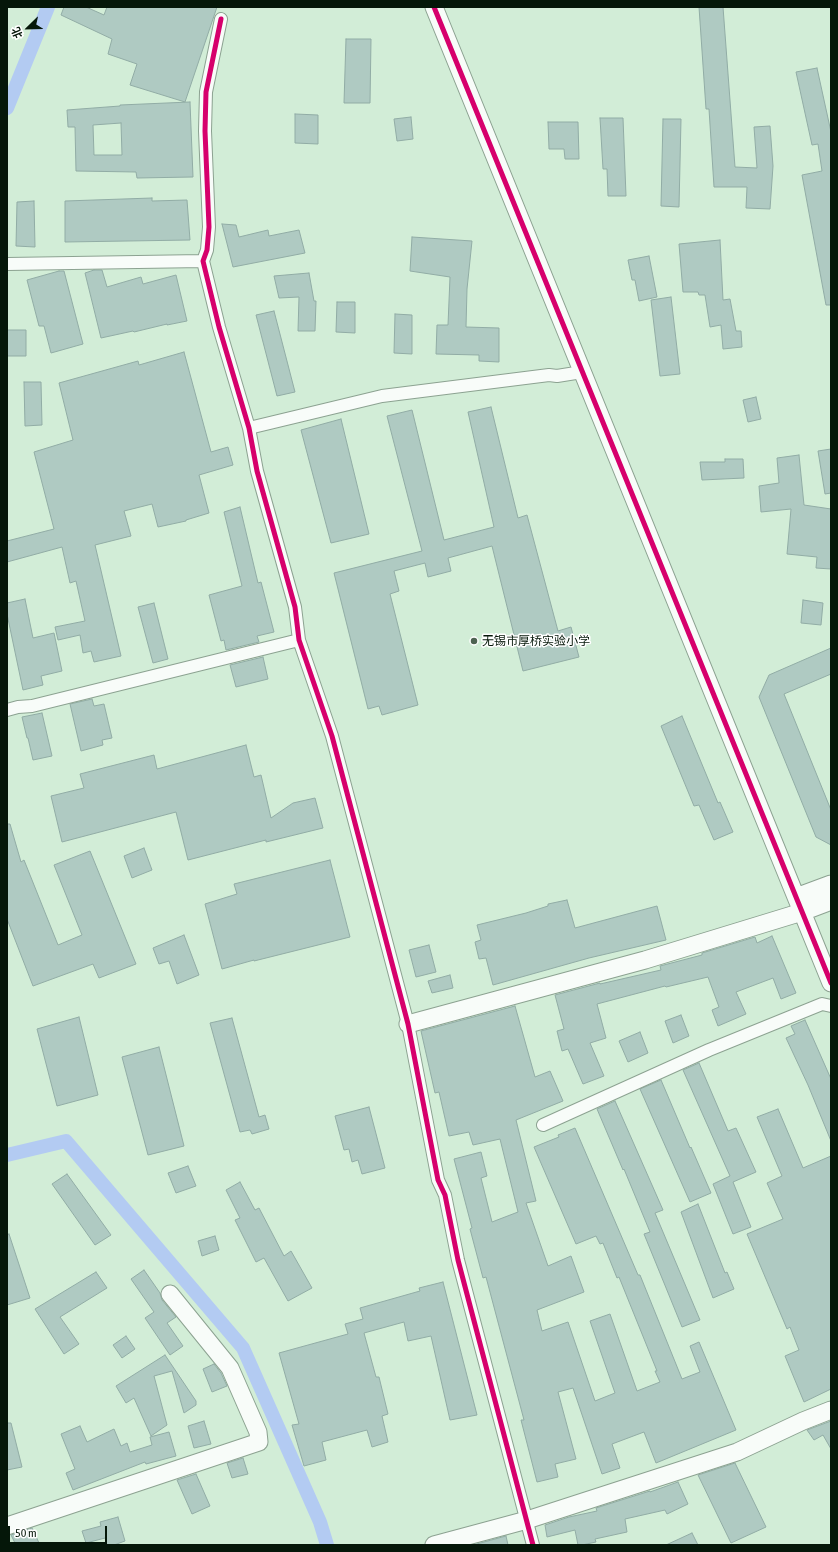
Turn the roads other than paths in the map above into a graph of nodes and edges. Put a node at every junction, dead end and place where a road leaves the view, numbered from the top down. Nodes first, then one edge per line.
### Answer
1 (434, 7) edge
2 (221, 19) dead end
3 (203, 261) junction
4 (7, 264) edge
5 (582, 372) junction
6 (249, 428) junction
7 (299, 640) junction
8 (7, 710) edge
9 (831, 884) edge
10 (831, 901) edge
11 (799, 905) junction
12 (831, 983) edge
13 (831, 1006) edge
14 (408, 1024) junction
15 (543, 1124) dead end
16 (170, 1294) dead end
17 (831, 1410) edge
18 (527, 1520) junction
19 (7, 1526) edge
20 (434, 1545) edge
21 (533, 1545) edge

1 - 5 street
2 - 3 street
3 - 4 street
3 - 6 street
5 - 6 street
5 - 11 street
6 - 7 street
7 - 8 street
7 - 14 street
9 - 11 street
10 - 11 street
11 - 12 street
11 - 14 street
13 - 15 street
14 - 18 street
16 - 19 street
17 - 18 street
18 - 20 street
18 - 21 street

